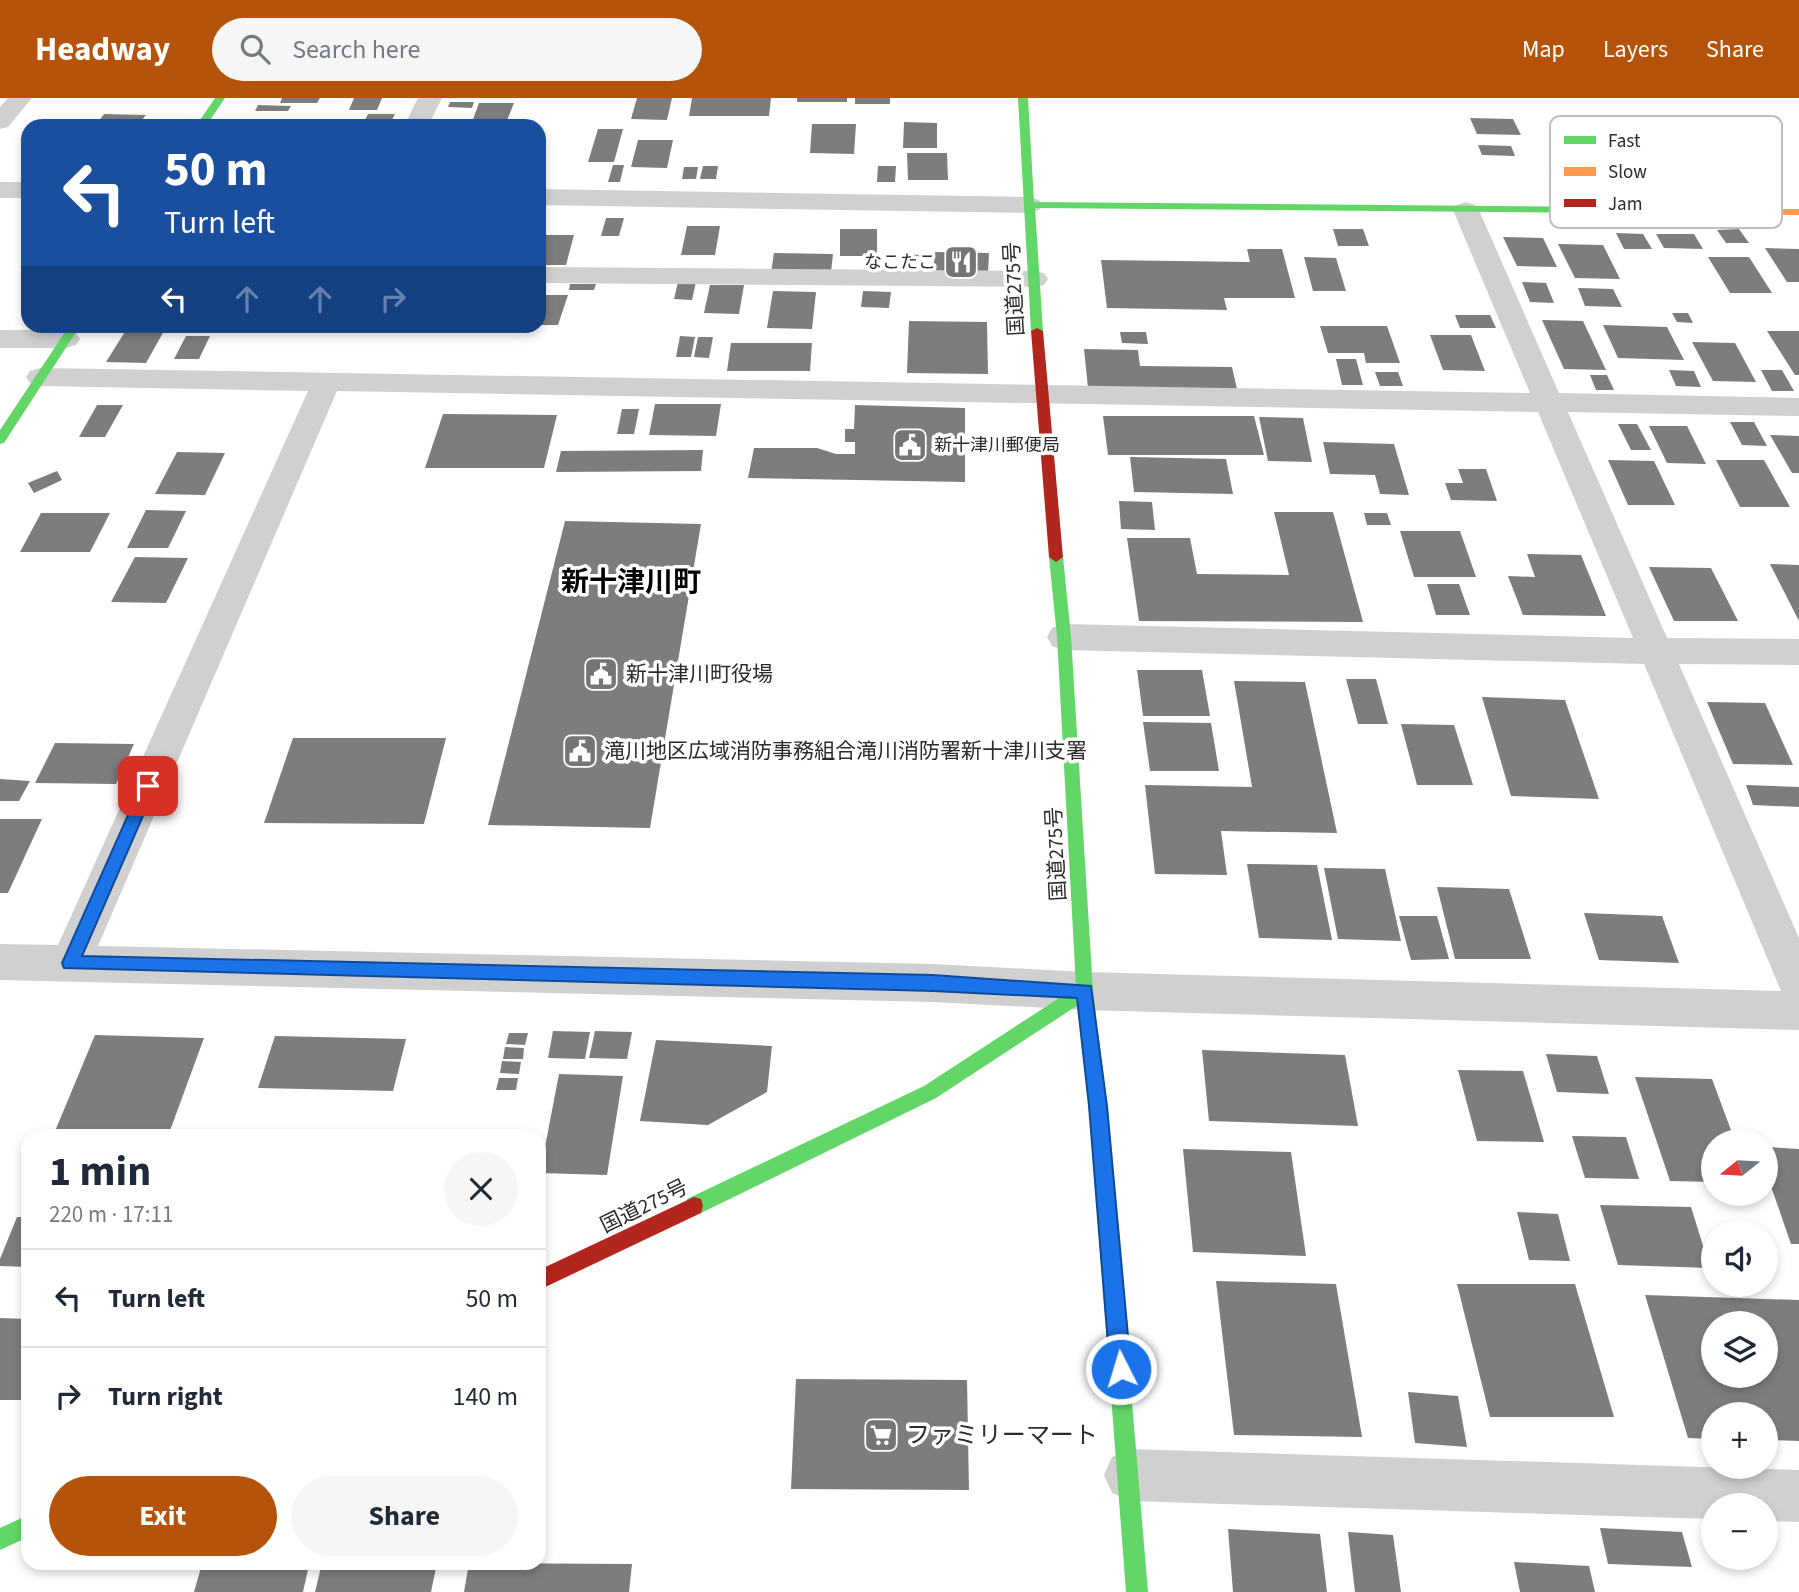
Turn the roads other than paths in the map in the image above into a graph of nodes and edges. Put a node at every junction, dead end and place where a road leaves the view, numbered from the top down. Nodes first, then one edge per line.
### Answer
1 (20, 98) edge
2 (220, 98) edge
3 (430, 98) edge
4 (1023, 98) edge
5 (206, 119) edge
6 (420, 119) edge
7 (0, 122) edge
8 (0, 190) edge
9 (21, 190) edge
10 (546, 197) edge
11 (1030, 205) junction
12 (1466, 210) junction
13 (1550, 211) edge
14 (546, 275) edge
15 (1035, 279) junction
16 (60, 333) edge
17 (69, 333) edge
18 (0, 339) edge
19 (40, 377) junction
20 (327, 380) junction
21 (1041, 395) junction
22 (1551, 404) junction
23 (1799, 407) edge
24 (0, 440) edge
25 (1064, 637) junction
26 (1655, 651) junction
27 (1799, 652) edge
28 (0, 962) edge
29 (70, 963) junction
30 (1799, 985) edge
31 (1085, 991) junction
32 (1799, 1010) edge
33 (546, 1277) edge
34 (1129, 1475) junction
35 (1799, 1496) edge
36 (21, 1529) edge
37 (0, 1539) edge
38 (1138, 1592) edge

1 - 7 street
2 - 5 main road
3 - 6 street
4 - 11 main road, 国道275号
8 - 9 street
10 - 11 street
11 - 12 main road
11 - 15 main road, 国道275号
12 - 13 main road
12 - 22 street
14 - 15 street
15 - 21 main road, 国道275号
16 - 18 street
17 - 19 main road
19 - 20 street
19 - 24 main road
20 - 21 street
20 - 29 street
21 - 22 street
21 - 25 main road, 国道275号
22 - 23 street
22 - 26 street
25 - 26 street
25 - 31 main road, 国道275号
26 - 27 street
26 - 30 street
28 - 29 street
29 - 31 street
31 - 32 street
31 - 33 main road, 国道275号
31 - 34 main road
34 - 35 street
34 - 38 main road
36 - 37 main road

